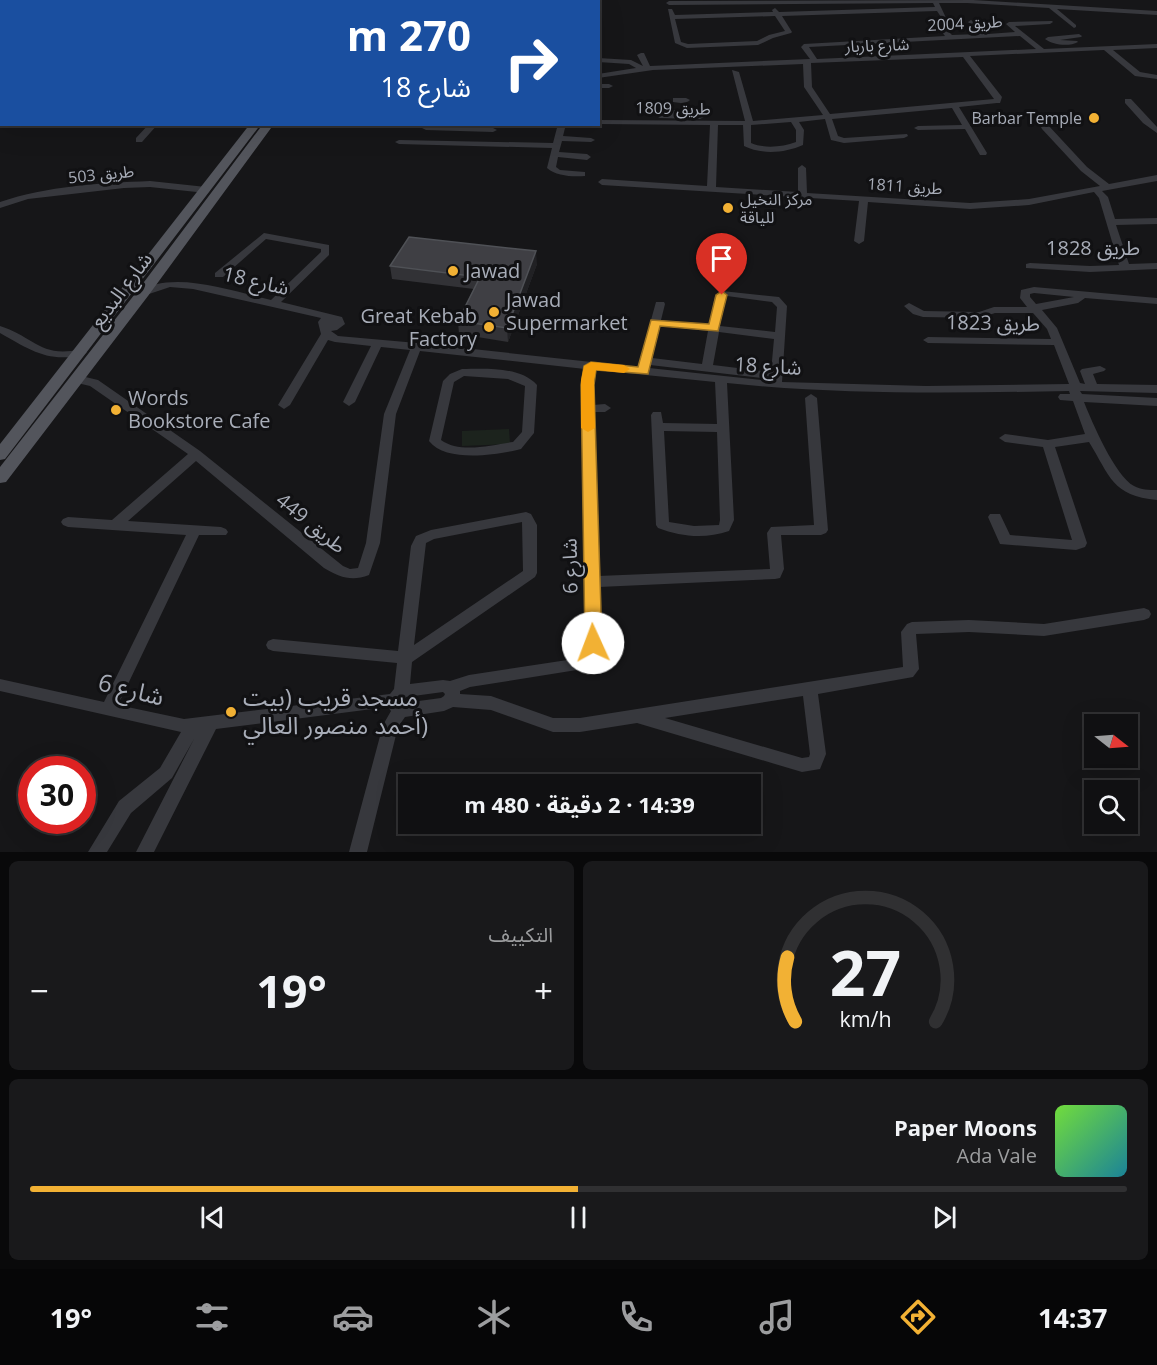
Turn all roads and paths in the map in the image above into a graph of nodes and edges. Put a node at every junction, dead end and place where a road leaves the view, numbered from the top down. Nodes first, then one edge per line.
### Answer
1 (966, 0) edge
2 (936, 1) edge
3 (668, 2) edge
4 (771, 2) junction
5 (1157, 6) edge
6 (1051, 7) junction
7 (940, 9) junction
8 (1095, 9) junction
9 (1157, 13) edge
10 (778, 14) junction
11 (672, 17) junction
12 (945, 19) dead end
13 (1157, 20) edge
14 (971, 22) dead end
15 (1044, 23) dead end
16 (939, 24) dead end
17 (1074, 26) dead end
18 (1021, 34) junction
19 (986, 35) junction
20 (947, 37) junction
21 (1074, 38) junction
22 (1157, 46) edge
23 (1087, 50) junction
24 (1107, 50) junction
25 (1044, 52) junction
26 (641, 55) dead end
27 (962, 55) junction
28 (600, 60) edge
29 (811, 61) junction
30 (646, 69) junction
31 (735, 72) dead end
32 (600, 76) edge
33 (1157, 77) edge
34 (600, 86) edge
35 (609, 86) dead end
36 (681, 100) dead end
37 (1128, 102) dead end
38 (954, 106) junction
39 (682, 116) junction
40 (828, 117) junction
41 (660, 118) dead end
42 (794, 120) junction
43 (600, 122) edge
44 (714, 123) junction
45 (748, 123) junction
46 (152, 126) edge
47 (255, 126) edge
48 (267, 126) edge
49 (561, 126) edge
50 (427, 127) edge
51 (461, 127) edge
52 (967, 127) junction
53 (1045, 127) dead end
54 (494, 128) edge
55 (918, 128) dead end
56 (1157, 131) edge
57 (904, 136) dead end
58 (252, 139) junction
59 (139, 140) dead end
60 (591, 140) dead end
61 (399, 142) dead end
62 (422, 143) junction
63 (455, 143) junction
64 (490, 144) junction
65 (556, 146) junction
66 (983, 153) dead end
67 (587, 157) dead end
68 (802, 168) dead end
69 (582, 174) dead end
70 (1157, 178) edge
71 (602, 182) dead end
72 (1101, 188) junction
73 (711, 189) junction
74 (206, 190) junction
75 (803, 195) junction
76 (864, 199) junction
77 (0, 205) edge
78 (1157, 221) edge
79 (1111, 222) junction
80 (859, 241) dead end
81 (1030, 266) dead end
82 (1157, 266) edge
83 (1125, 267) junction
84 (160, 271) junction
85 (219, 275) dead end
86 (193, 286) junction
87 (143, 293) junction
88 (1079, 296) junction
89 (1157, 301) edge
90 (273, 304) junction
91 (660, 304) dead end
92 (909, 306) dead end
93 (1035, 309) junction
94 (655, 322) junction
95 (328, 326) junction
96 (714, 328) junction
97 (0, 329) edge
98 (779, 336) junction
99 (928, 340) dead end
100 (378, 342) junction
101 (1057, 342) junction
102 (417, 346) junction
103 (81, 352) junction
104 (501, 356) junction
105 (591, 366) junction
106 (644, 366) junction
107 (707, 368) junction
108 (1100, 369) dead end
109 (496, 373) junction
110 (78, 379) junction
111 (776, 380) junction
112 (721, 381) junction
113 (1092, 387) junction
114 (1157, 389) edge
115 (1073, 392) junction
116 (811, 398) dead end
117 (349, 402) dead end
118 (1157, 402) edge
119 (284, 405) dead end
120 (609, 407) dead end
121 (588, 409) junction
122 (722, 428) junction
123 (1092, 437) junction
124 (1005, 438) dead end
125 (1048, 444) junction
126 (196, 454) junction
127 (0, 455) edge
128 (0, 478) edge
129 (1157, 495) edge
130 (995, 517) dead end
131 (68, 522) dead end
132 (115, 525) junction
133 (195, 530) junction
134 (221, 532) dead end
135 (592, 582) junction
136 (1144, 614) dead end
137 (273, 645) dead end
138 (407, 658) junction
139 (0, 685) edge
140 (421, 688) junction
141 (810, 688) junction
142 (450, 694) junction
143 (399, 700) junction
144 (422, 707) junction
145 (109, 708) junction
146 (639, 717) junction
147 (211, 723) junction
148 (193, 727) junction
149 (97, 852) edge
150 (145, 852) edge
151 (358, 852) edge

1 - 2 street
1 - 6 street
2 - 4 street
2 - 7 street
3 - 4 street
3 - 11 street
4 - 10 street
5 - 8 street
6 - 8 street
6 - 17 street
7 - 10 street
7 - 12 street
8 - 9 street
8 - 13 street
10 - 11 street
10 - 11 street
14 - 19 street
15 - 18 street
16 - 20 street
18 - 19 street, طريق 2004
18 - 25 street
19 - 20 street, طريق 2004
20 - 27 street
20 - 29 street, طريق 2004
21 - 21 street
21 - 23 street
22 - 24 street, شارع باربار
23 - 24 street, شارع باربار
23 - 25 street, شارع باربار
24 - 33 street
25 - 27 street, شارع باربار
26 - 30 street
27 - 29 street, شارع باربار
27 - 38 street, طريق 1809
28 - 30 street
29 - 30 street, شارع باربار
29 - 40 street
30 - 32 street, شارع باربار
31 - 45 street
34 - 35 street
36 - 39 street
37 - 56 street
38 - 40 street, طريق 1809
38 - 52 street
39 - 41 street
39 - 43 street, طريق 1809
39 - 44 street, طريق 1809
40 - 42 street, طريق 1809
40 - 57 street
42 - 45 street, طريق 1809
42 - 45 street
44 - 45 street, طريق 1809
44 - 73 street
46 - 59 street
47 - 58 main road, شارع البديع
48 - 58 main road, شارع البديع
49 - 65 street
50 - 51 street
50 - 62 street
51 - 54 street
51 - 63 street
52 - 55 street
52 - 66 street
53 - 72 street
54 - 64 street
58 - 74 main road, شارع البديع
58 - 84 main road, شارع البديع
60 - 65 street
61 - 62 street
62 - 63 street
63 - 64 street
64 - 65 street
65 - 67 street
65 - 69 street
68 - 75 street
70 - 72 street, طريق 1811
71 - 73 street, طريق 1811
72 - 76 street, طريق 1811
72 - 79 street
73 - 75 street, طريق 1811
74 - 77 street, طريق 503
74 - 103 main road, شارع البديع
75 - 76 street, طريق 1811
76 - 80 street
78 - 79 street
79 - 83 street
81 - 83 street, طريق 1828
82 - 83 street, طريق 1828
84 - 86 street, شارع 18
84 - 87 main road, شارع البديع
85 - 90 street
86 - 87 street, شارع 18
86 - 90 street, شارع 18
87 - 110 main road, شارع البديع
88 - 89 street
88 - 93 street
88 - 93 street
90 - 95 street, شارع 18
91 - 94 street
92 - 93 street
93 - 101 street
94 - 96 street
94 - 106 street
95 - 100 street, شارع 18
95 - 119 street
96 - 98 street
96 - 98 street
96 - 107 street
97 - 103 street
98 - 111 street
99 - 101 street, طريق 1823
100 - 102 street, شارع 18
100 - 117 street
101 - 115 street
102 - 104 street, شارع 18
102 - 126 street, طريق 449
103 - 127 main road, شارع البديع
104 - 105 street, شارع 18
104 - 109 street
105 - 106 street, شارع 18
105 - 121 street, شارع 6
106 - 107 street
106 - 112 street, شارع 18
107 - 111 street
108 - 113 street
109 - 109 street
110 - 126 street, طريق 449
110 - 128 main road, شارع البديع
111 - 112 street, شارع 18
111 - 115 street, شارع 18
112 - 122 street
113 - 114 street, شارع 18
113 - 115 street, شارع 18
115 - 118 street
115 - 123 street
116 - 135 street
120 - 121 street
121 - 135 street, شارع 6
122 - 122 street
123 - 125 street
123 - 129 street
124 - 125 street
125 - 130 street
126 - 132 street
131 - 132 street
132 - 133 street
133 - 134 street
133 - 145 street
135 - 142 street, شارع 6
136 - 141 street
137 - 138 street
138 - 138 street
138 - 143 street
139 - 145 street, شارع 6
140 - 142 street
140 - 143 street
140 - 144 street
141 - 146 street
141 - 146 street
142 - 144 street
142 - 146 street
143 - 144 street
143 - 147 street, شارع 6
143 - 151 street
145 - 148 street, شارع 6
147 - 148 street, شارع 6
147 - 150 street
148 - 149 street

